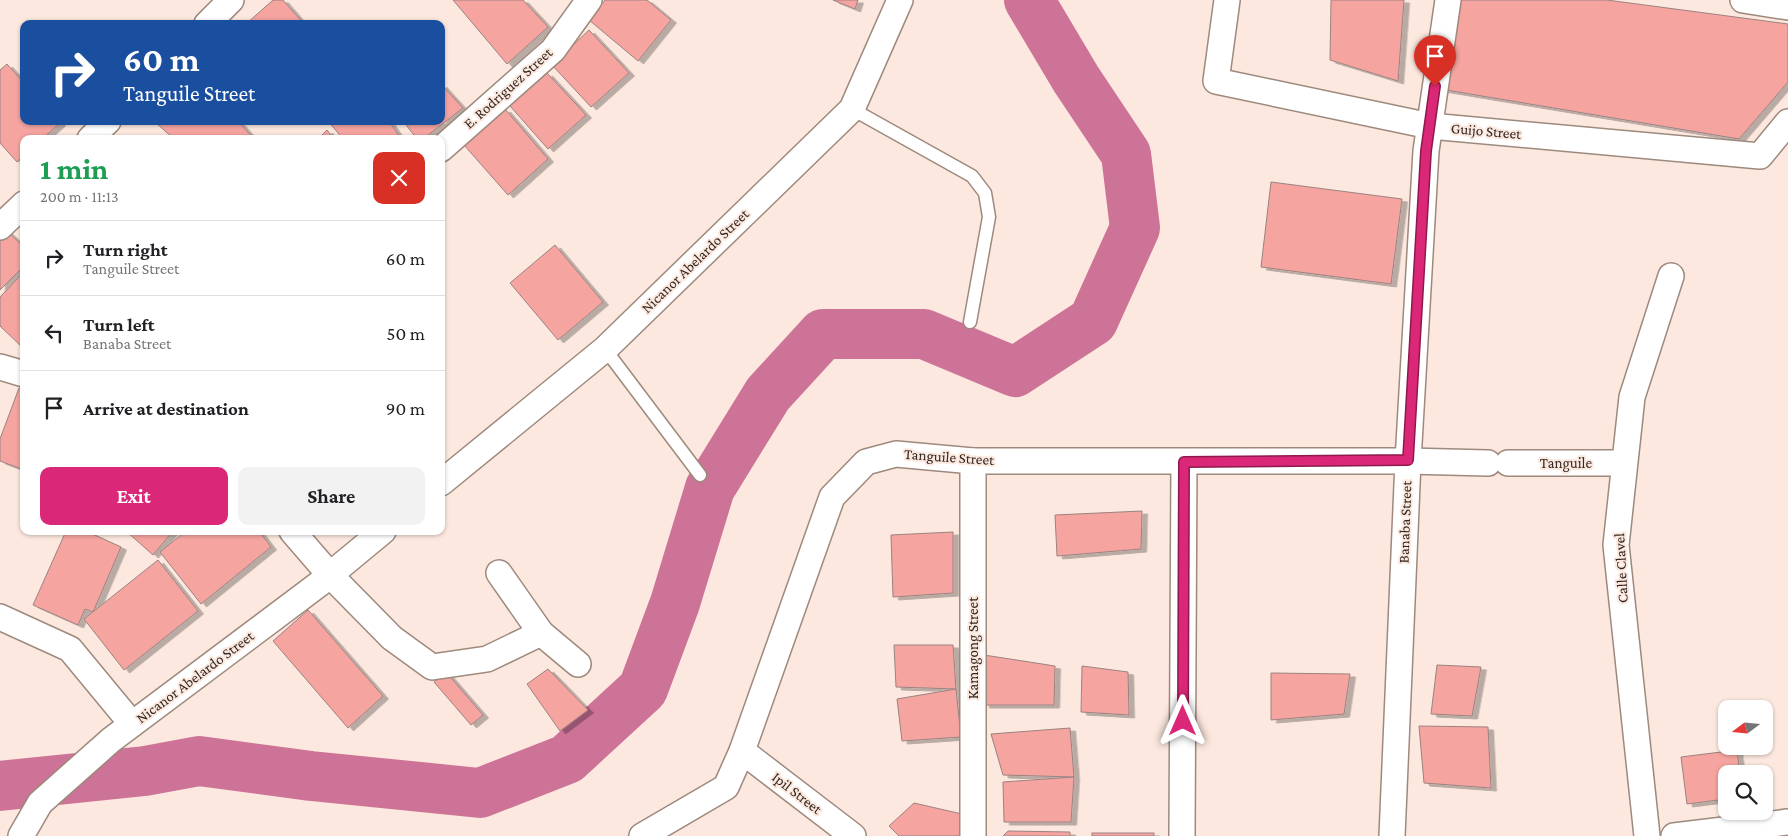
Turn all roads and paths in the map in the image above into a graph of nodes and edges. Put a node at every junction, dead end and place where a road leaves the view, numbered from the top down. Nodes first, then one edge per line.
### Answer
1 (231, 0) edge
2 (589, 0) edge
3 (900, 0) edge
4 (1228, 0) edge
5 (1448, 0) edge
6 (1743, 0) edge
7 (1788, 7) edge
8 (211, 20) edge
9 (852, 109) junction
10 (1788, 122) edge
11 (104, 125) edge
12 (1430, 126) junction
13 (94, 135) edge
14 (445, 145) edge
15 (20, 208) edge
16 (0, 227) edge
17 (1671, 276) dead end
18 (970, 322) dead end
19 (605, 349) junction
20 (0, 367) edge
21 (20, 373) edge
22 (1408, 460) junction
23 (973, 461) junction
24 (1184, 462) junction
25 (1498, 463) joint
26 (1624, 463) junction
27 (700, 474) dead end
28 (445, 480) edge
29 (295, 535) edge
30 (378, 535) edge
31 (499, 573) dead end
32 (330, 575) junction
33 (0, 617) edge
34 (541, 633) junction
35 (578, 664) dead end
36 (132, 724) junction
37 (742, 750) junction
38 (1788, 822) edge
39 (21, 836) edge
40 (642, 836) edge
41 (853, 836) edge
42 (973, 836) edge
43 (1182, 836) edge
44 (1392, 836) edge
45 (1647, 836) edge
46 (1674, 836) edge

1 - 8 street
2 - 14 street, E. Rodriguez Street
3 - 9 street, Nicanor Abelardo Street
4 - 12 street, Guijo Street
5 - 12 street, Banaba Street
6 - 7 street
9 - 18 lane
9 - 19 street, Nicanor Abelardo Street
10 - 12 street, Guijo Street
11 - 13 street
12 - 22 street, Banaba Street
15 - 16 street
17 - 26 street, Calle Clavel
19 - 27 lane
19 - 28 street, Nicanor Abelardo Street
20 - 21 street
22 - 24 street, Tanguile Street
22 - 25 street, Tanguile Street
22 - 44 street, Banaba Street
23 - 24 street, Tanguile Street
23 - 37 street, Tanguile Street
23 - 42 street, Kamagong Street
24 - 43 street
25 - 26 street, Tanguile
26 - 45 street, Calle Clavel
29 - 32 street
30 - 32 street, Nicanor Abelardo Street
31 - 34 street
32 - 34 street
32 - 36 street, Nicanor Abelardo Street
33 - 36 street
34 - 35 street
36 - 39 street, Nicanor Abelardo Street
37 - 40 street, Tanguile Street
37 - 41 street, Ipil Street
38 - 46 street

